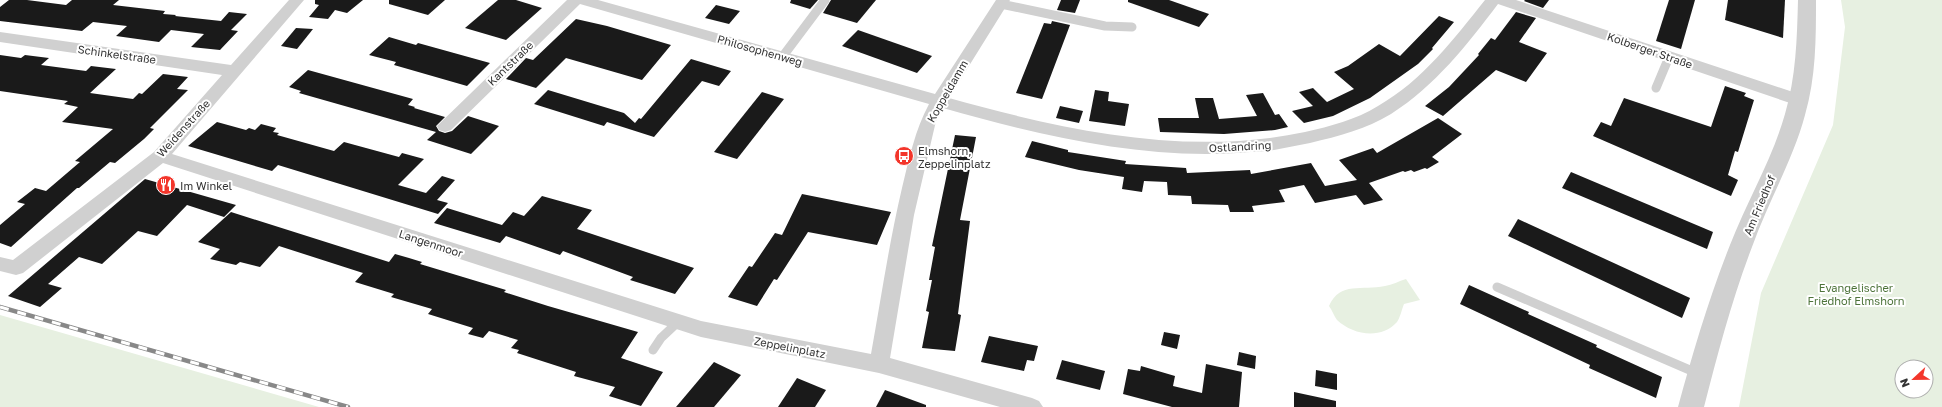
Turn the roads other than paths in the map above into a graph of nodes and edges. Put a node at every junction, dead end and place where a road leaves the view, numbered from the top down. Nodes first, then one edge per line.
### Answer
1 (297, 0) edge
2 (576, 0) edge
3 (581, 0) edge
4 (825, 0) edge
5 (1493, 0) edge
6 (1501, 0) edge
7 (1807, 0) edge
8 (1002, 2) edge
9 (1132, 26) dead end
10 (0, 37) edge
11 (783, 56) junction
12 (1669, 57) junction
13 (234, 71) junction
14 (1656, 88) dead end
15 (1799, 100) junction
16 (939, 101) junction
17 (445, 126) dead end
18 (160, 156) junction
19 (8, 266) edge
20 (1497, 287) dead end
21 (678, 322) junction
22 (701, 329) joint
23 (653, 350) dead end
24 (880, 364) junction
25 (1700, 374) junction
26 (1032, 407) edge
27 (1691, 407) edge

1 - 13 street, Weidenstraße
2 - 17 street, Kantstraße
3 - 11 street, Philosophenweg
4 - 11 lane
5 - 16 street, Ostlandring
6 - 12 street, Kolberger Straße
7 - 15 street, Am Friedhof
8 - 9 lane
8 - 16 street, Koppeldamm
10 - 13 street, Schinkelstraße
11 - 16 street, Philosophenweg
12 - 14 lane
12 - 15 street, Kolberger Straße
13 - 18 street, Weidenstraße
15 - 25 street, Am Friedhof
16 - 24 street, Koppeldamm
18 - 19 street, Weidenstraße
18 - 21 street, Langenmoor
20 - 25 lane
21 - 22 street, Langenmoor
21 - 23 lane
22 - 24 street, Zeppelinplatz
24 - 26 street, Zeppelinplatz
25 - 27 street, Am Friedhof

